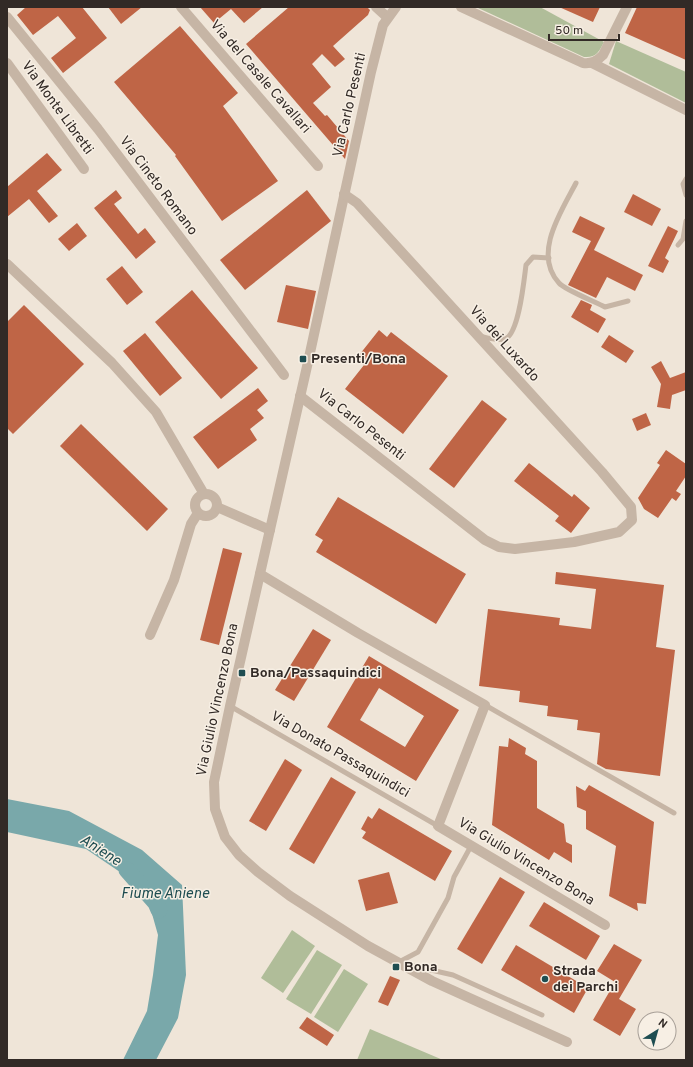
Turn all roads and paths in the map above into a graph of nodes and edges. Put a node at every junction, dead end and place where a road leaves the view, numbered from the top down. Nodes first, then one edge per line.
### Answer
1 (181, 7) edge
2 (376, 7) edge
3 (396, 7) edge
4 (461, 7) edge
5 (627, 7) edge
6 (7, 17) edge
7 (387, 17) junction
8 (7, 63) edge
9 (592, 63) junction
10 (686, 110) edge
11 (318, 166) dead end
12 (84, 169) dead end
13 (686, 179) edge
14 (576, 183) dead end
15 (344, 194) junction
16 (686, 195) edge
17 (686, 221) edge
18 (678, 245) dead end
19 (549, 258) junction
20 (7, 264) edge
21 (628, 301) dead end
22 (478, 335) junction
23 (284, 375) dead end
24 (300, 396) junction
25 (204, 494) junction
26 (217, 507) junction
27 (198, 513) junction
28 (632, 520) joint
29 (270, 530) junction
30 (260, 574) junction
31 (150, 635) dead end
32 (485, 705) junction
33 (230, 706) junction
34 (674, 813) dead end
35 (438, 826) junction
36 (471, 846) junction
37 (605, 925) dead end
38 (398, 962) junction
39 (542, 1015) dead end
40 (567, 1042) dead end

1 - 11 street, Via del Casale Cavallari
2 - 7 street
3 - 7 street, Via Carlo Pesenti
4 - 9 street
5 - 9 street
6 - 23 street, Via Cineto Romano
7 - 15 street, Via Carlo Pesenti
8 - 12 street, Via Monte Libretti
9 - 10 street
13 - 16 lane
14 - 19 lane
15 - 22 street, Via dei Luxardo
15 - 24 street, Via Carlo Pesenti
17 - 18 lane
19 - 21 lane
19 - 22 lane
20 - 25 street
22 - 28 street, Via dei Luxardo
24 - 28 street, Via Carlo Pesenti
24 - 29 street, Via Giulio Vincenzo Bona
25 - 26 street
25 - 27 street
26 - 27 street
26 - 29 street
27 - 31 street
29 - 30 street, Via Giulio Vincenzo Bona
30 - 32 street
30 - 33 street, Via Giulio Vincenzo Bona
32 - 34 lane
32 - 35 street, Via Giulio Vincenzo Bona
33 - 35 lane, Via Donato Passaquindici
33 - 38 street, Via Giulio Vincenzo Bona
35 - 36 street, Via Giulio Vincenzo Bona
36 - 37 street, Via Giulio Vincenzo Bona
36 - 38 lane
38 - 39 lane
38 - 40 street, Via Giulio Vincenzo Bona

